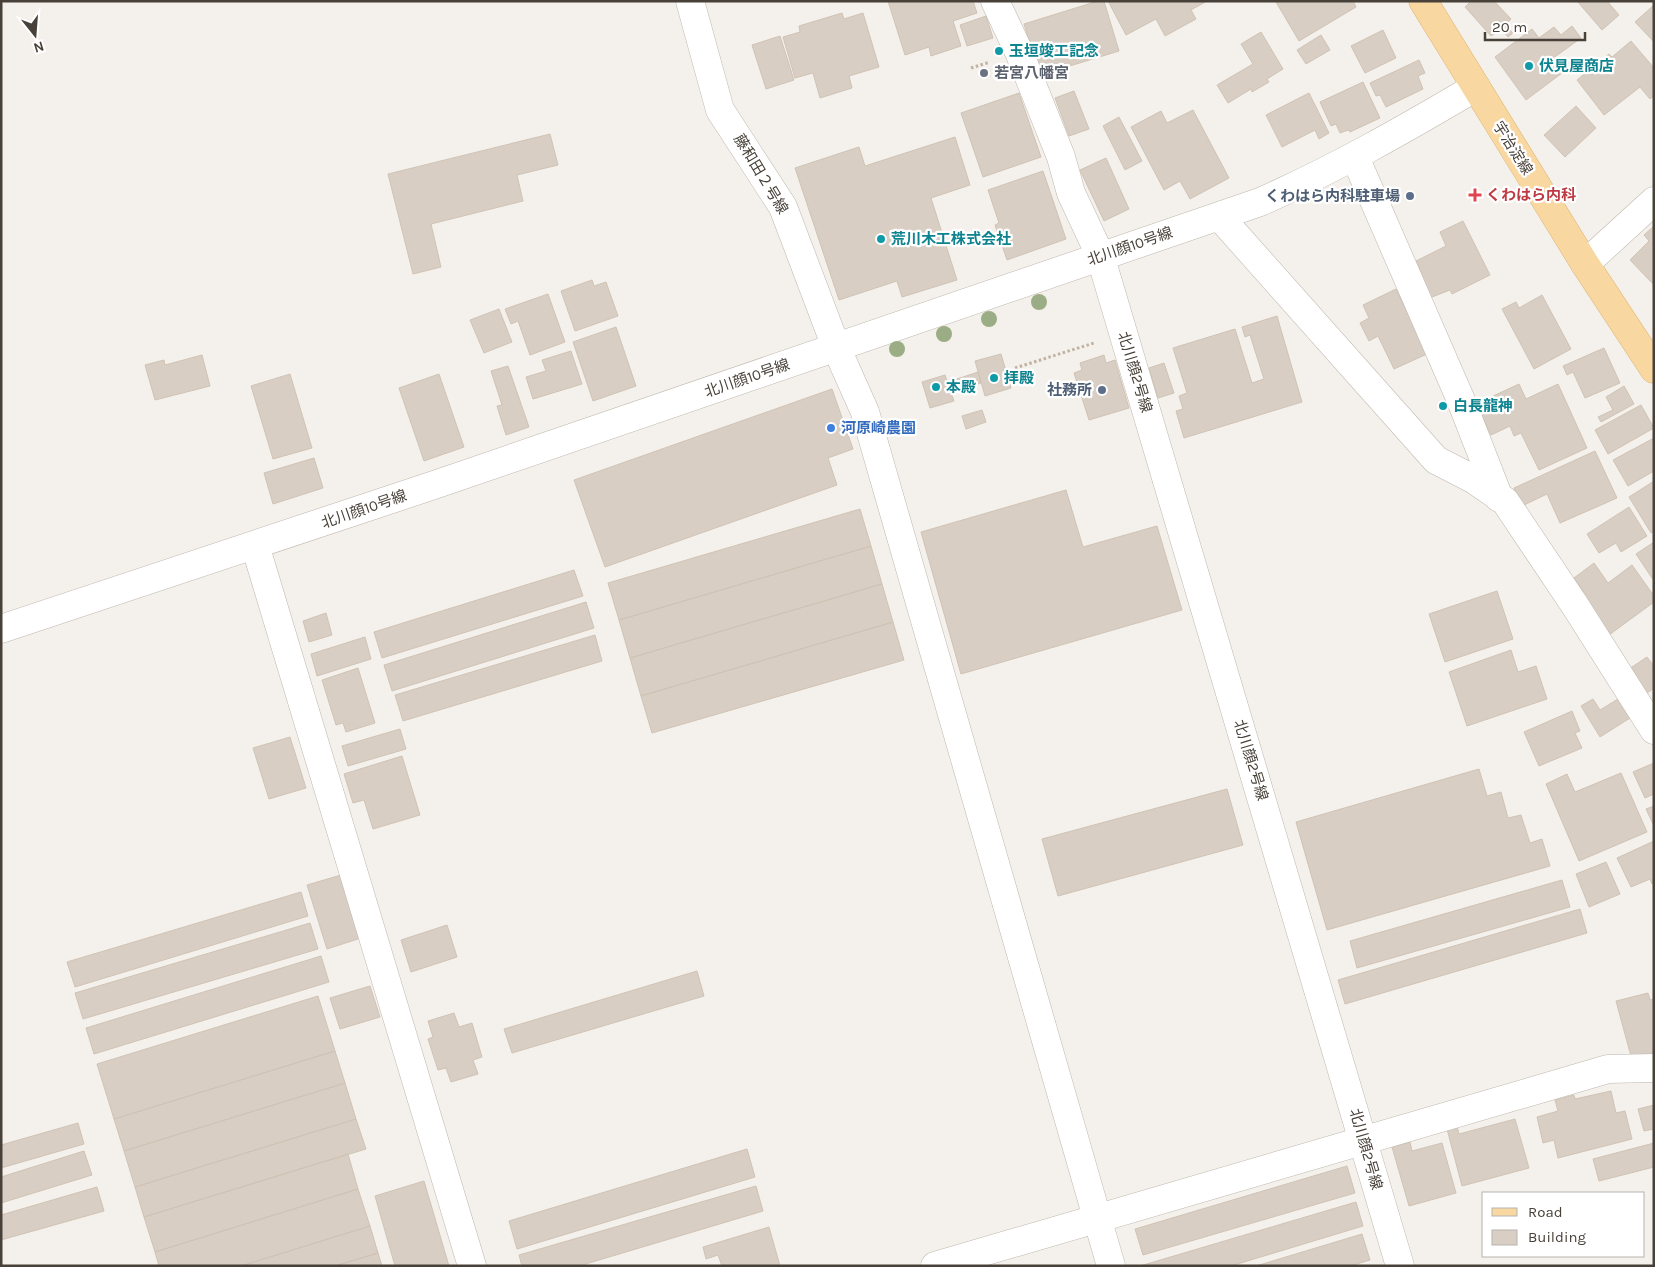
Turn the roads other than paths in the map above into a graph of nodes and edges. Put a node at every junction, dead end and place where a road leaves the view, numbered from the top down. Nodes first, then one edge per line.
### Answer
1 (690, 1) edge
2 (995, 1) edge
3 (1423, 1) edge
4 (1476, 87) junction
5 (1355, 157) junction
6 (1654, 201) edge
7 (1219, 216) junction
8 (1100, 255) junction
9 (1586, 264) junction
10 (836, 347) junction
11 (1654, 368) edge
12 (1499, 498) junction
13 (255, 545) junction
14 (1, 629) edge
15 (1654, 730) edge
16 (1654, 1068) edge
17 (1364, 1140) junction
18 (1098, 1218) junction
19 (472, 1266) edge
20 (936, 1266) edge
21 (1111, 1266) edge
22 (1400, 1266) edge

1 - 10 street, 藤和田２号線
2 - 8 street, 北川顔2号線
3 - 4 main road, 宇治淀線
4 - 5 street, 北川顔10号線
4 - 9 main road, 宇治淀線
5 - 7 street, 北川顔10号線
5 - 12 street
6 - 9 street
7 - 8 street, 北川顔10号線
7 - 12 street
8 - 10 street, 北川顔10号線
8 - 17 street, 北川顔2号線
9 - 11 main road, 宇治淀線
10 - 13 street, 北川顔10号線
10 - 18 street, 藤和田２号線
12 - 15 street
13 - 14 street, 北川顔10号線
13 - 19 street
16 - 17 street
17 - 18 street
17 - 22 street, 北川顔2号線
18 - 20 street
18 - 21 street, 藤和田２号線

